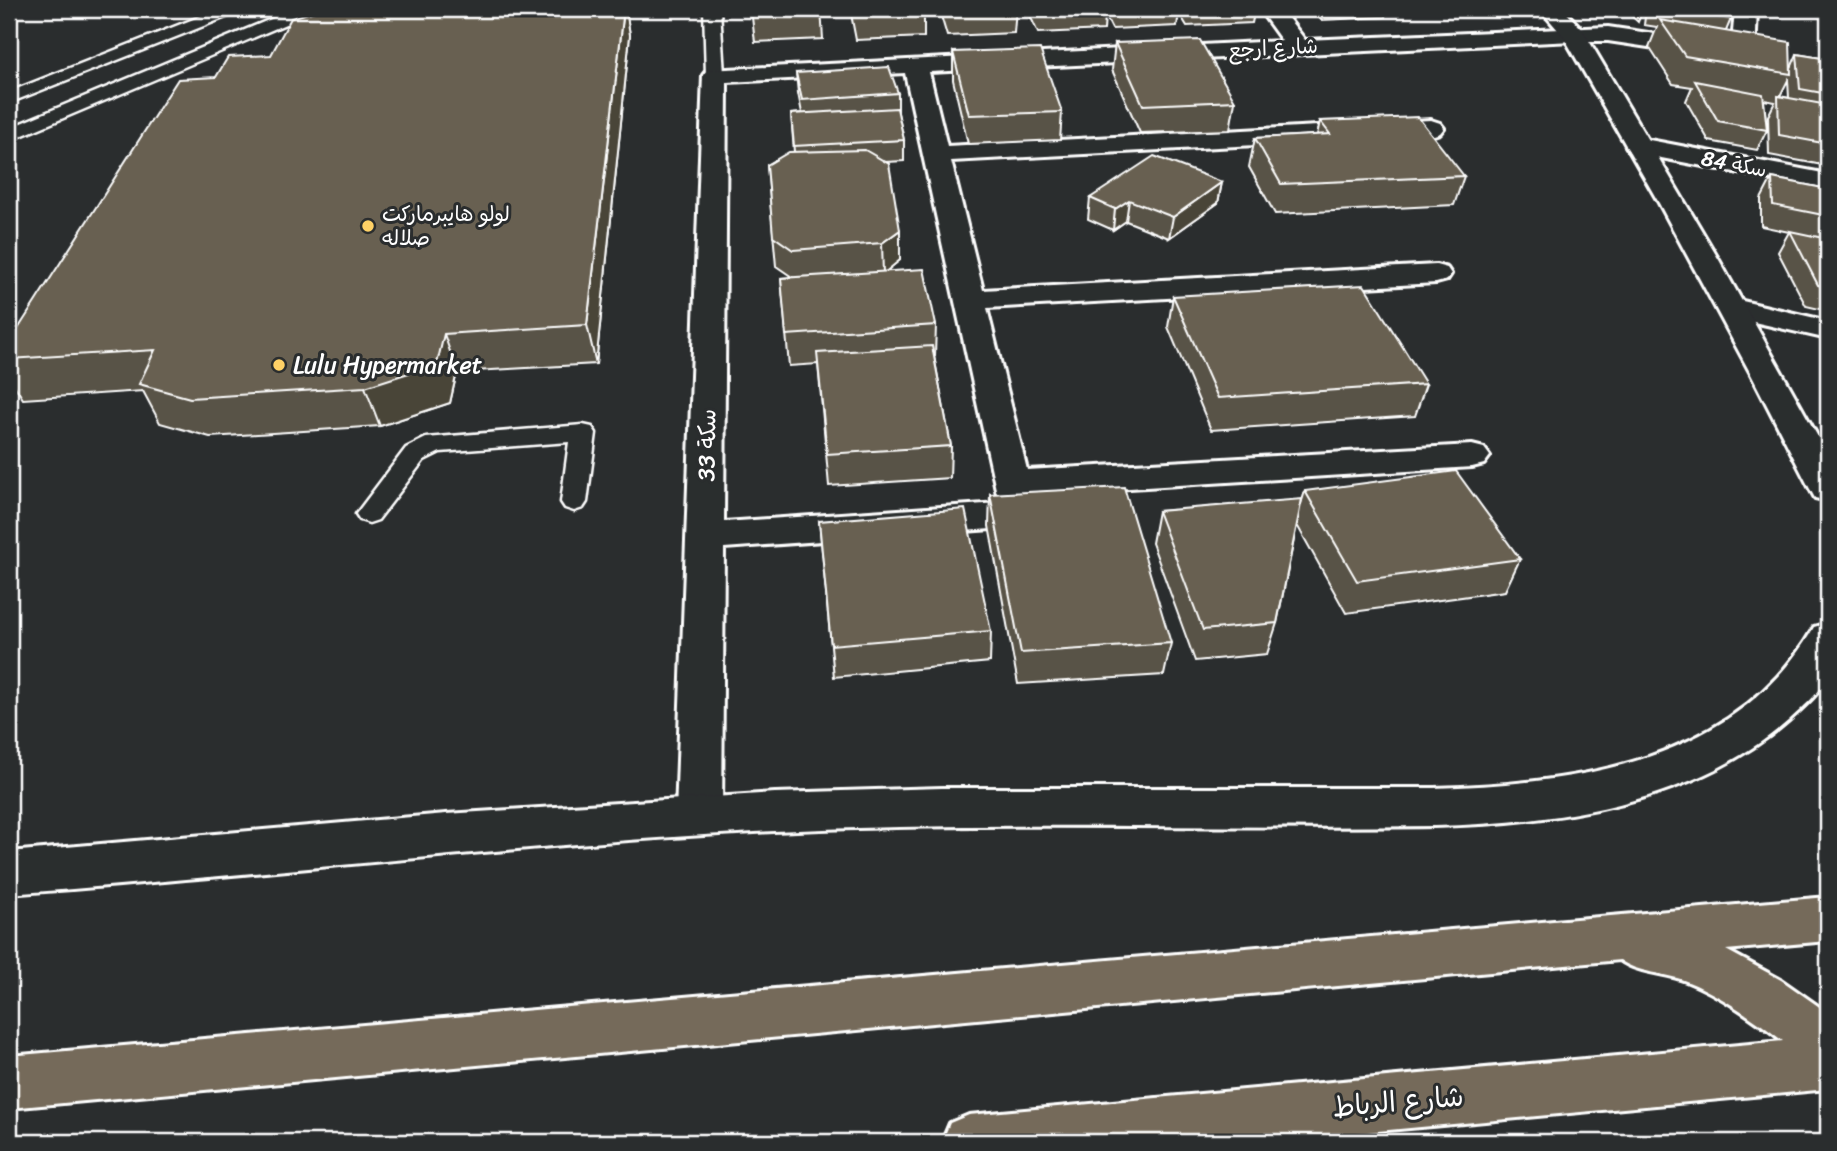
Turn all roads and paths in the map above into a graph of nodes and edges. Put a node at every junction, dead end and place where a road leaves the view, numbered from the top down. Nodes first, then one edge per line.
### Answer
1 (233, 9) edge
2 (308, 9) edge
3 (712, 9) edge
4 (1270, 9) edge
5 (1551, 9) edge
6 (1746, 9) edge
7 (1574, 34) junction
8 (1298, 47) junction
9 (1743, 55) junction
10 (1767, 59) edge
11 (915, 65) junction
12 (715, 75) junction
13 (9, 98) edge
14 (1431, 128) edge
15 (9, 135) edge
16 (1639, 146) junction
17 (936, 154) junction
18 (1828, 182) edge
19 (1436, 274) dead end
20 (970, 300) junction
21 (1734, 308) junction
22 (1828, 330) edge
23 (1472, 456) dead end
24 (1013, 483) junction
25 (1828, 489) edge
26 (574, 502) dead end
27 (369, 514) dead end
28 (705, 536) junction
29 (1828, 638) edge
30 (699, 816) junction
31 (9, 873) edge
32 (1828, 919) edge
33 (1580, 944) junction
34 (1828, 1046) edge
35 (1828, 1063) edge
36 (9, 1082) edge
37 (969, 1142) edge

1 - 13 lane
2 - 15 lane
3 - 12 lane
4 - 8 street
5 - 7 street
6 - 9 street
7 - 8 street, شارع ارجع
7 - 9 street, شارع ارجع
7 - 16 street
8 - 11 street, شارع ارجع
9 - 10 street, شارع ارجع
11 - 12 street, شارع ارجع
11 - 17 street
12 - 28 street, سكة 33
14 - 17 street
16 - 18 street, سكة 84
16 - 21 street
17 - 20 street
19 - 20 street
20 - 24 street
21 - 22 street
21 - 25 street
23 - 24 street
24 - 28 street
26 - 27 lane
28 - 30 street, سكة 33
29 - 30 street
30 - 31 street
32 - 33 highway
33 - 34 highway
33 - 36 highway
35 - 37 highway, شارع الرباط

